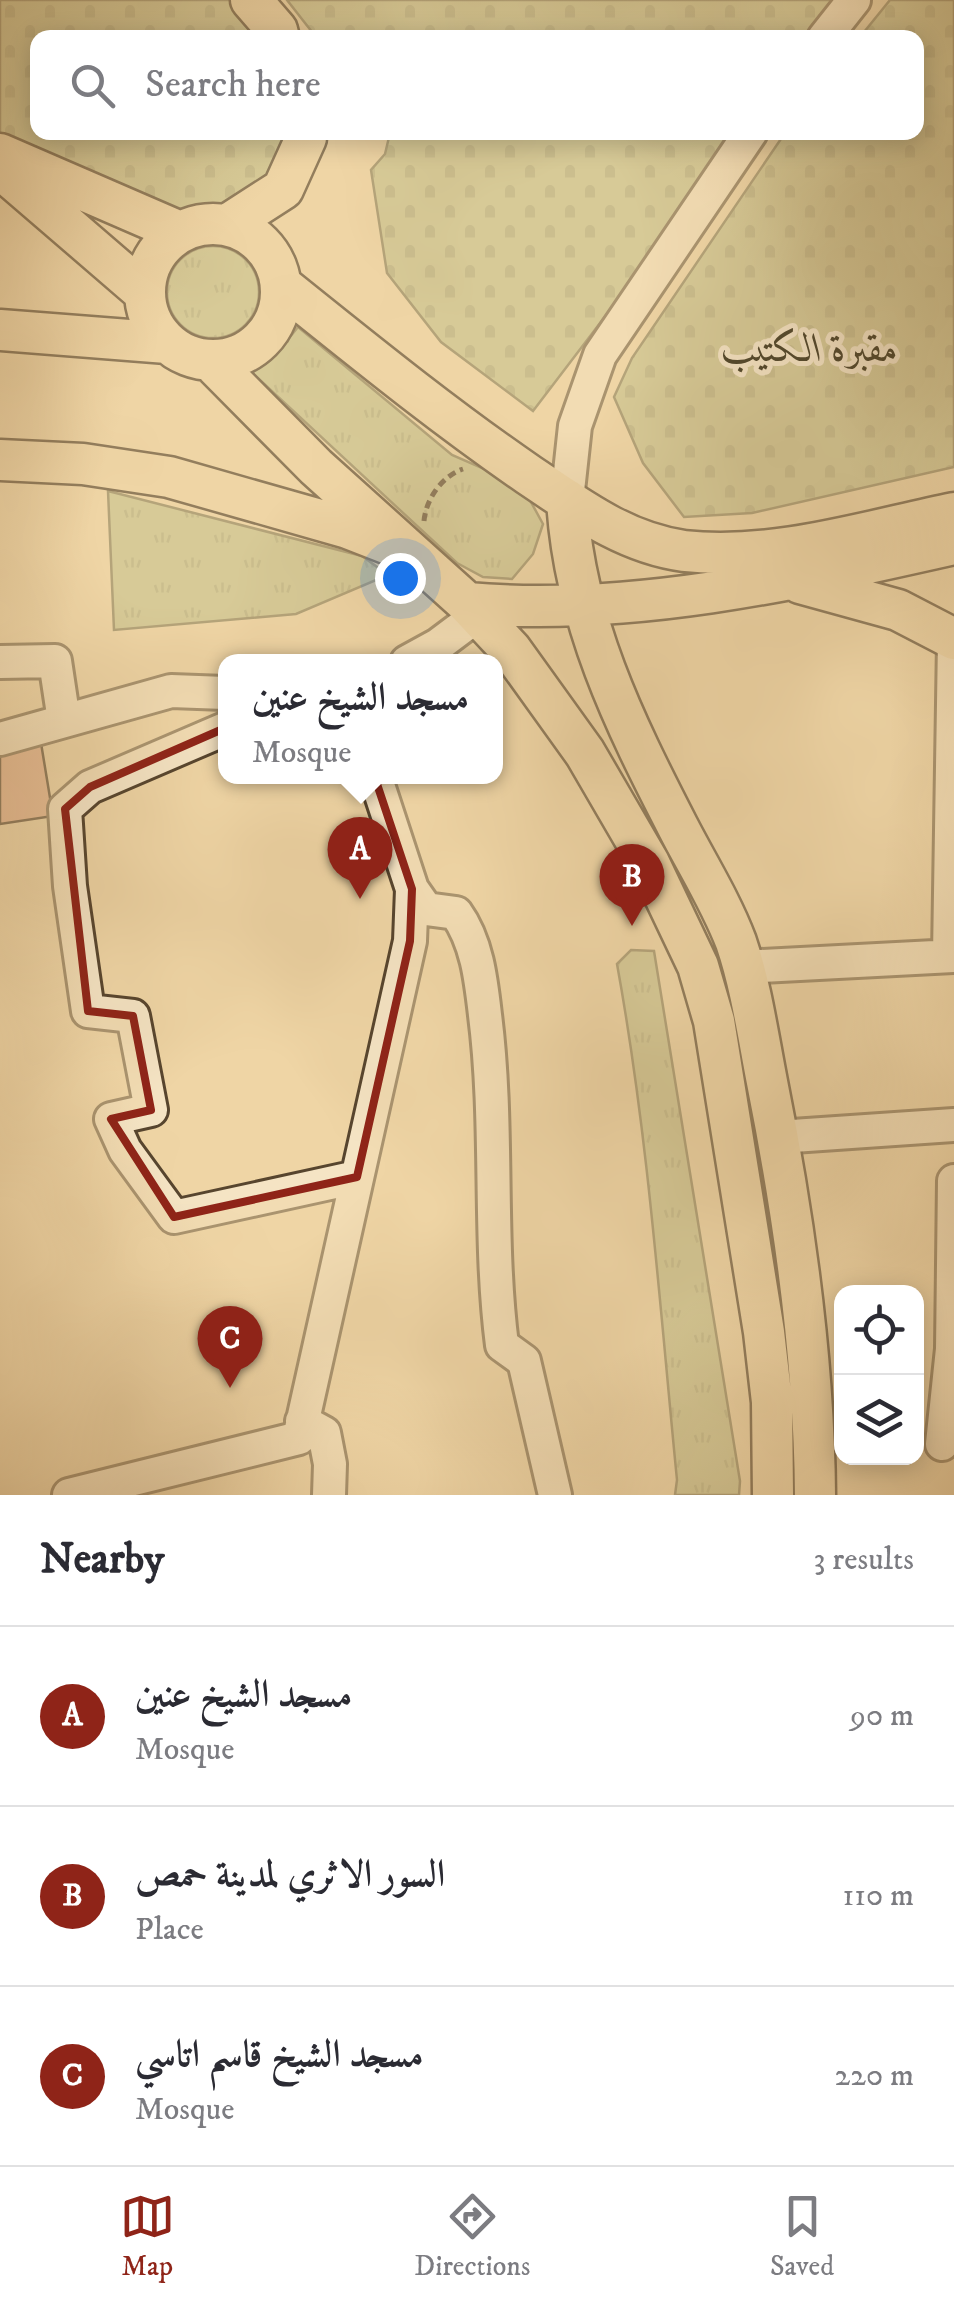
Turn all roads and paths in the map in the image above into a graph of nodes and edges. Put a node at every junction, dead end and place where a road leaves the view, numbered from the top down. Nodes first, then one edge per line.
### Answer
1 (251, 0) edge
2 (854, 0) edge
3 (277, 30) edge
4 (830, 30) edge
5 (305, 140) edge
6 (746, 140) edge
7 (0, 154) edge
8 (0, 168) edge
9 (226, 225) junction
10 (180, 232) junction
11 (281, 285) junction
12 (144, 292) junction
13 (0, 330) edge
14 (167, 342) junction
15 (210, 360) junction
16 (0, 460) edge
17 (510, 462) junction
18 (567, 500) junction
19 (954, 513) edge
20 (954, 544) edge
21 (571, 551) junction
22 (422, 564) junction
23 (792, 581) junction
24 (518, 607) junction
25 (583, 607) junction
26 (472, 609) junction
27 (954, 640) edge
28 (422, 654) edge
29 (0, 662) edge
30 (218, 694) edge
31 (64, 721) junction
32 (218, 732) edge
33 (0, 739) edge
34 (377, 784) edge
35 (412, 889) junction
36 (951, 956) edge
37 (742, 967) junction
38 (954, 1125) edge
39 (778, 1138) junction
40 (357, 1177) junction
41 (954, 1181) edge
42 (302, 1422) junction
43 (938, 1444) edge
44 (824, 1468) edge
45 (69, 1495) edge
46 (329, 1495) edge
47 (555, 1495) edge
48 (773, 1495) edge

1 - 3 main road
2 - 4 street
5 - 9 main road
6 - 18 street
7 - 10 main road
8 - 12 main road
9 - 10 main road
9 - 11 main road
10 - 12 main road
11 - 15 main road
11 - 17 main road
12 - 14 main road
13 - 14 main road
14 - 15 main road
15 - 22 main road
16 - 22 main road
17 - 18 main road
17 - 22 path
18 - 19 main road
18 - 21 main road
20 - 23 main road
21 - 24 main road
21 - 25 main road
22 - 26 main road
23 - 25 main road
23 - 27 main road
24 - 25 main road
24 - 26 main road
25 - 37 main road
26 - 28 street
26 - 48 main road
27 - 36 street
29 - 31 street
30 - 31 street
31 - 33 street
32 - 40 street
34 - 35 street
35 - 40 street
35 - 47 street
36 - 37 street
37 - 39 main road
38 - 39 street
39 - 44 main road
40 - 42 street
41 - 43 street
42 - 45 street
42 - 46 street

